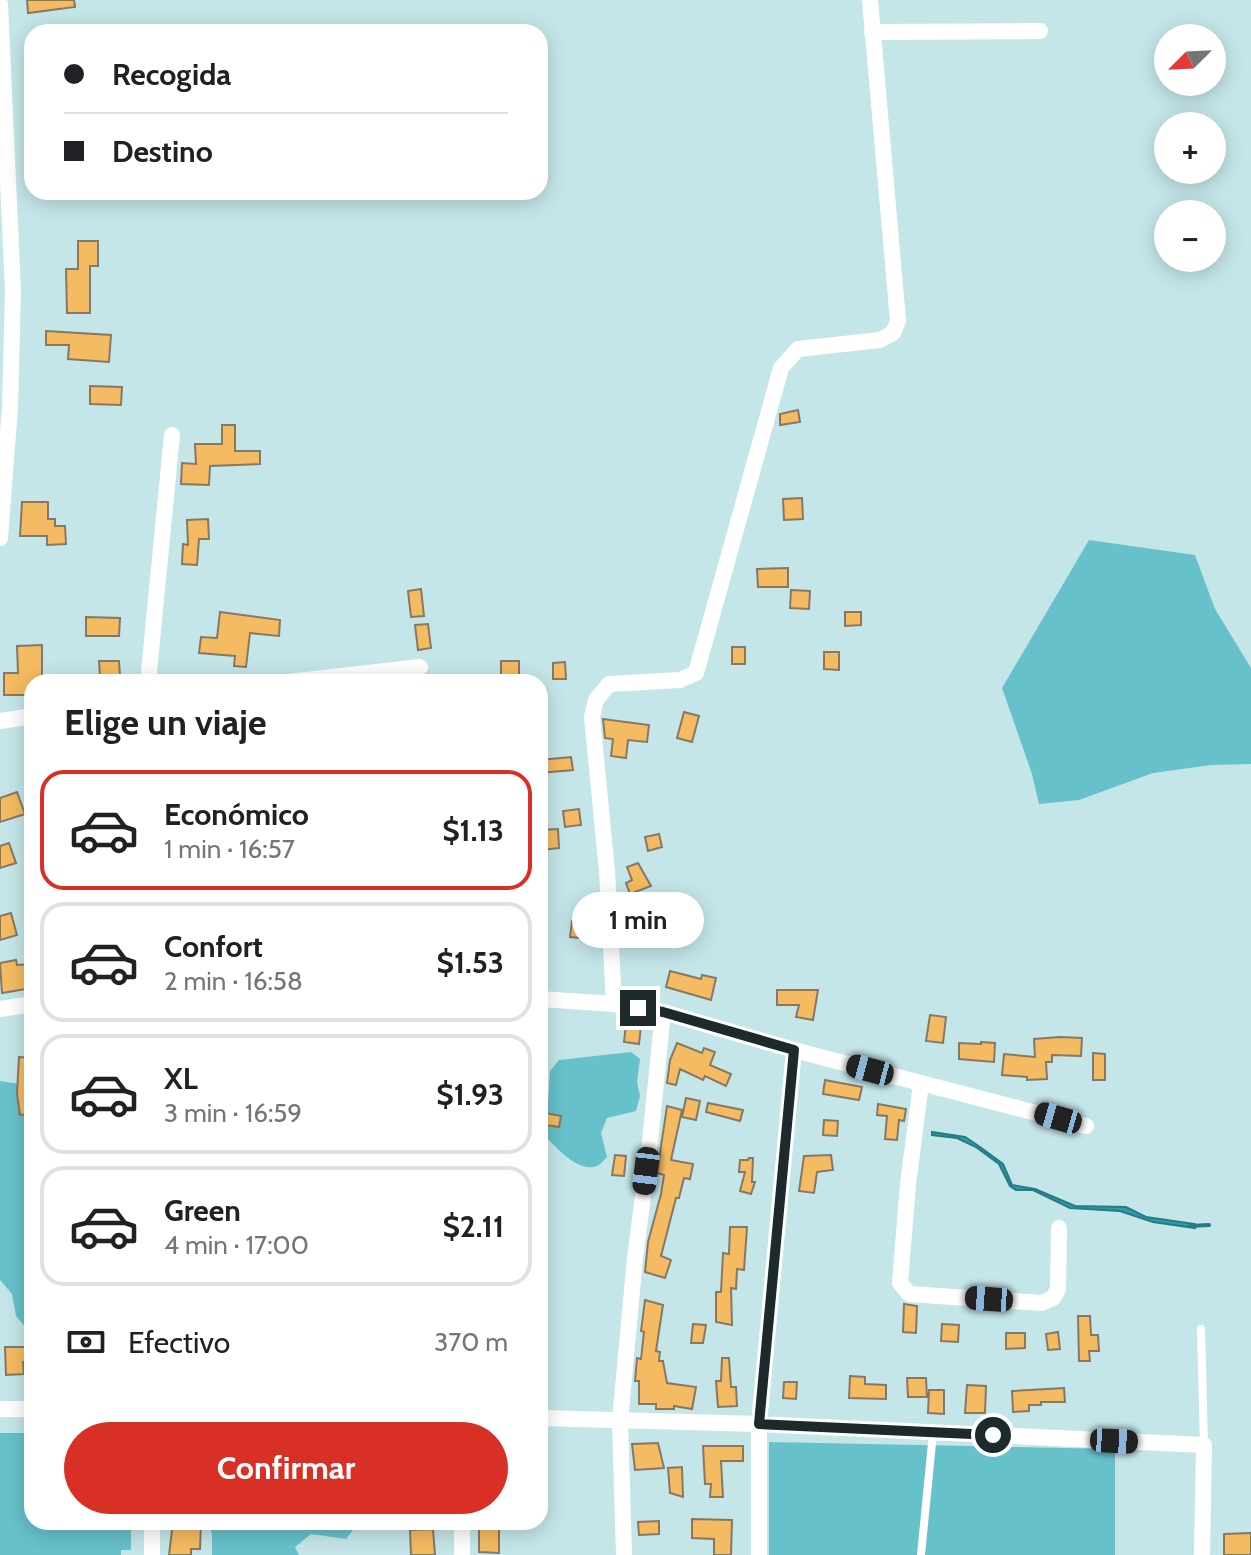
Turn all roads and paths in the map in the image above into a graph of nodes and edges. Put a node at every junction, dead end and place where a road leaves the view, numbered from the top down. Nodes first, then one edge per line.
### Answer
1 (870, 0) edge
2 (0, 4) edge
3 (1040, 31) dead end
4 (872, 32) junction
5 (1, 46) edge
6 (172, 435) dead end
7 (0, 538) edge
8 (420, 667) dead end
9 (149, 674) edge
10 (359, 674) edge
11 (24, 717) edge
12 (0, 721) edge
13 (548, 1000) edge
14 (614, 1004) junction
15 (24, 1005) edge
16 (0, 1009) edge
17 (663, 1012) junction
18 (794, 1050) junction
19 (921, 1084) junction
20 (1086, 1126) dead end
21 (1059, 1228) dead end
22 (1201, 1329) dead end
23 (0, 1409) edge
24 (24, 1409) edge
25 (548, 1418) edge
26 (620, 1421) junction
27 (759, 1424) junction
28 (933, 1433) junction
29 (1204, 1445) junction
30 (152, 1530) edge
31 (462, 1530) edge
32 (152, 1555) edge
33 (462, 1555) edge
34 (624, 1555) edge
35 (759, 1555) edge
36 (921, 1555) edge
37 (1202, 1555) edge

1 - 4 street
2 - 5 street
3 - 4 street
4 - 14 street
5 - 7 street
6 - 9 street
8 - 10 street
11 - 12 street
13 - 14 street
14 - 17 street
15 - 16 street
17 - 18 street
17 - 26 street
18 - 19 street
18 - 27 street
19 - 20 street
19 - 21 street
22 - 29 lane
23 - 24 street
25 - 26 street
26 - 27 street
26 - 34 street
27 - 28 street
27 - 35 street
28 - 29 street
28 - 36 lane
29 - 37 street
30 - 32 street
31 - 33 street

